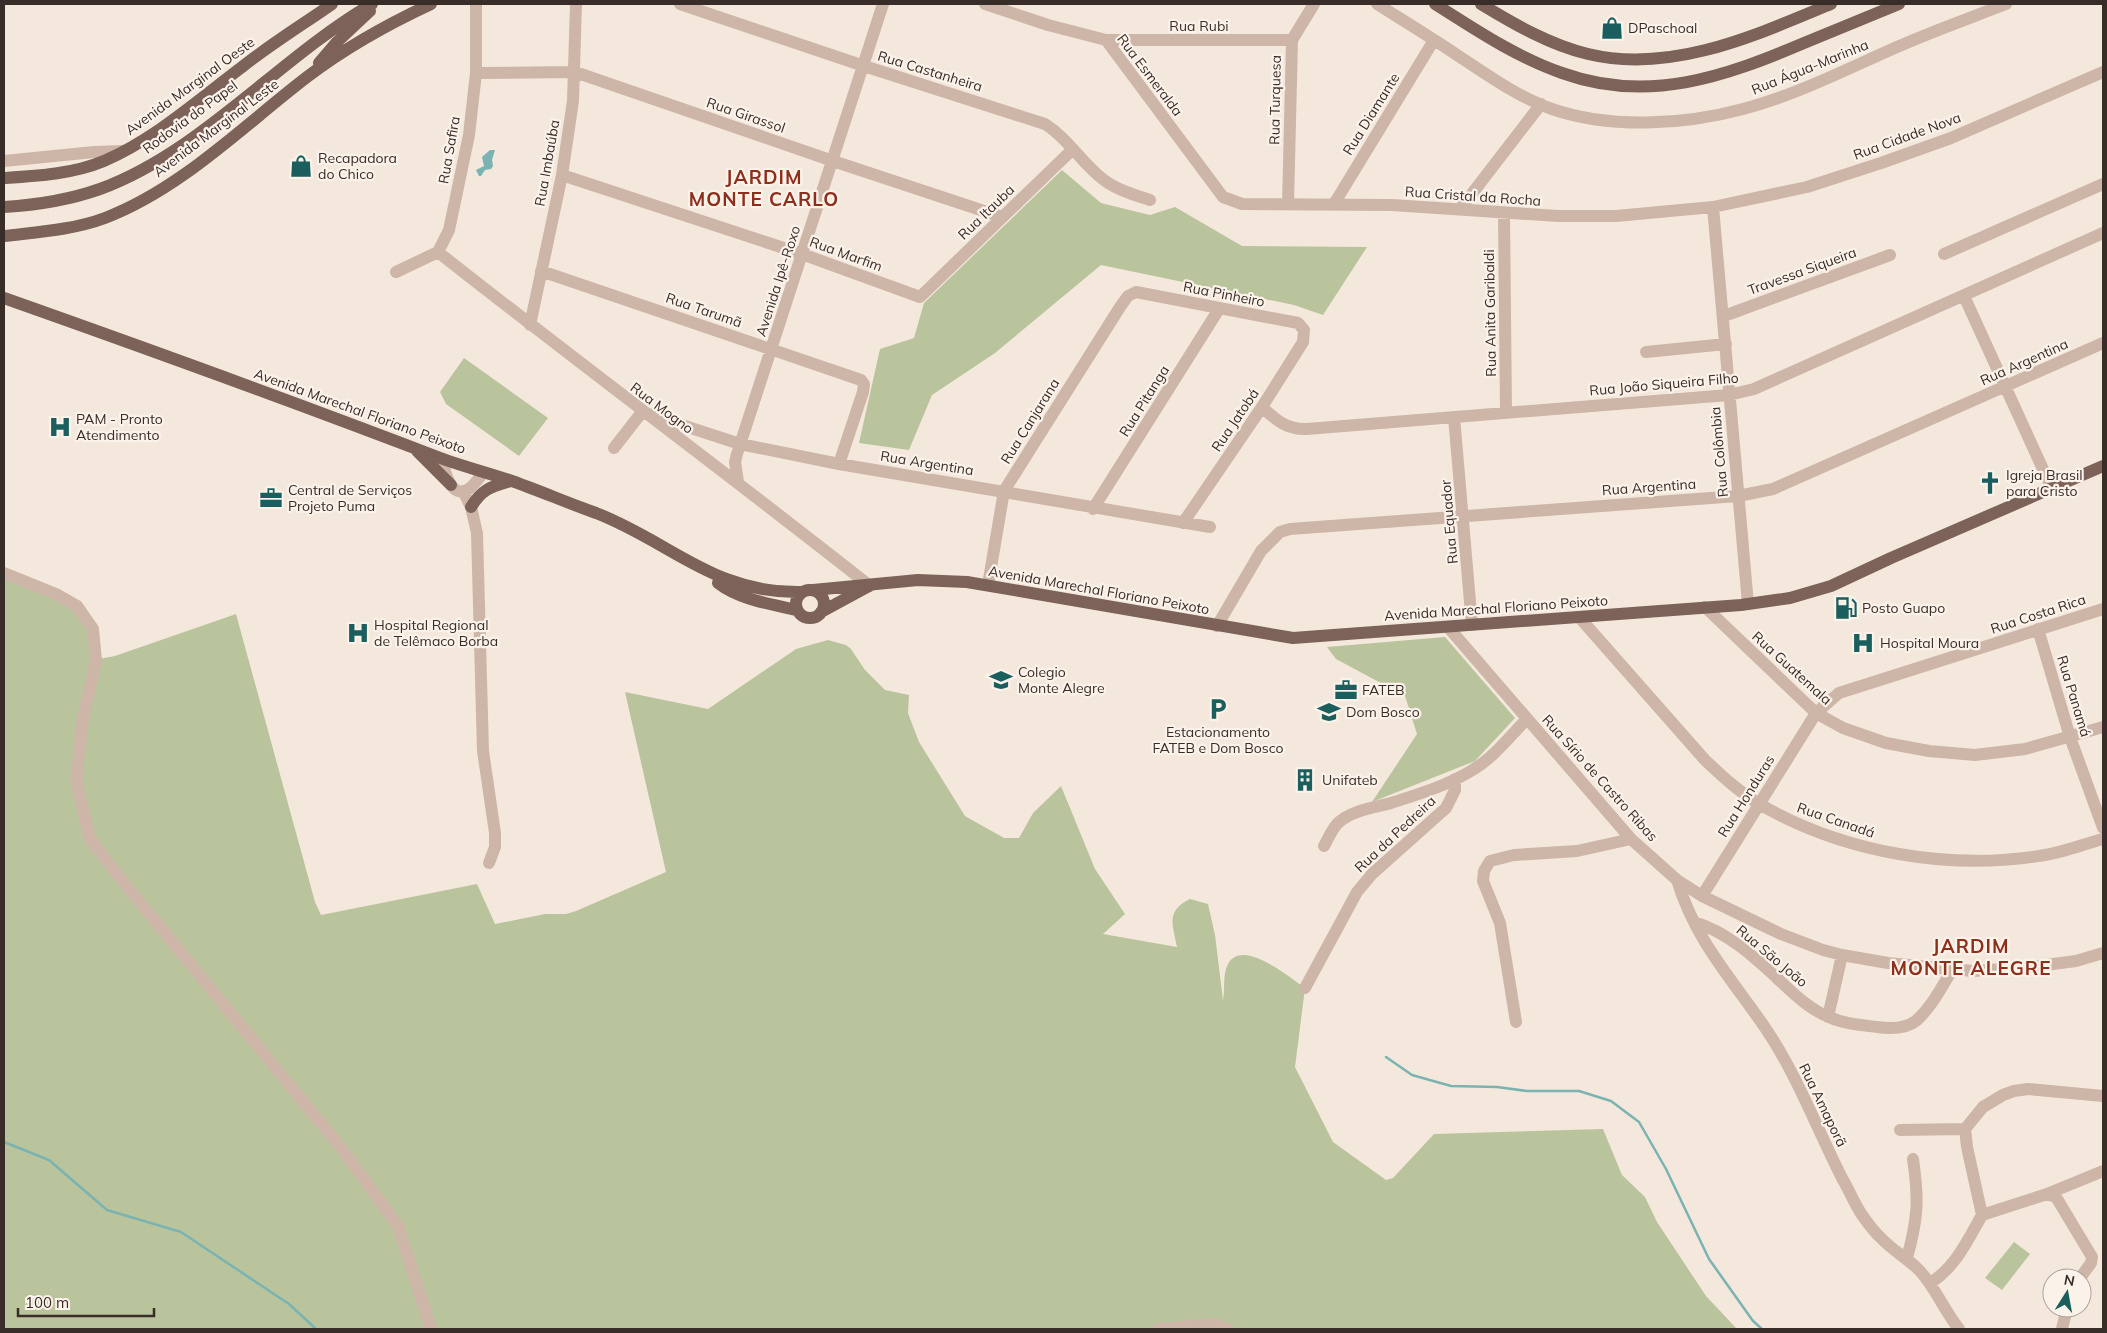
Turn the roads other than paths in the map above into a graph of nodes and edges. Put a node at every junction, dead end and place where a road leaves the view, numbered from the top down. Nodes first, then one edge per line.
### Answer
1 (318, 4) edge
2 (332, 4) edge
3 (372, 4) edge
4 (378, 4) edge
5 (431, 4) edge
6 (476, 4) edge
7 (576, 4) edge
8 (680, 4) edge
9 (883, 4) edge
10 (985, 4) edge
11 (1314, 4) edge
12 (1376, 4) edge
13 (1435, 4) edge
14 (1481, 4) edge
15 (1831, 4) edge
16 (1899, 4) edge
17 (2006, 4) edge
18 (302, 25) junction
19 (1106, 40) junction
20 (1292, 40) junction
21 (1434, 40) junction
22 (864, 66) junction
23 (575, 72) junction
24 (2103, 72) edge
25 (476, 73) junction
26 (308, 76) junction
27 (1541, 104) junction
28 (1073, 149) junction
29 (123, 152) junction
30 (4, 160) edge
31 (833, 162) junction
32 (562, 175) junction
33 (4, 178) edge
34 (2103, 184) edge
35 (1150, 200) dead end
36 (1231, 201) joint
37 (1288, 204) junction
38 (1334, 204) junction
39 (4, 207) edge
40 (1713, 207) junction
41 (1461, 208) junction
42 (1504, 214) junction
43 (1002, 217) junction
44 (2103, 233) edge
45 (4, 236) edge
46 (438, 252) junction
47 (802, 254) junction
48 (1890, 254) dead end
49 (1944, 254) dead end
50 (541, 271) junction
51 (396, 272) dead end
52 (1136, 292) joint
53 (1964, 296) junction
54 (920, 297) joint
55 (4, 298) edge
56 (1220, 309) junction
57 (1724, 316) junction
58 (530, 326) junction
59 (1304, 330) joint
60 (2103, 343) edge
61 (1726, 344) junction
62 (771, 349) junction
63 (1646, 352) dead end
64 (2006, 386) junction
65 (1729, 395) junction
66 (1262, 407) junction
67 (642, 412) junction
68 (1506, 412) junction
69 (1454, 417) junction
70 (740, 444) junction
71 (414, 447) junction
72 (614, 448) dead end
73 (443, 459) junction
74 (839, 464) junction
75 (2103, 466) edge
76 (483, 473) junction
77 (511, 481) junction
78 (738, 482) junction
79 (451, 485) junction
80 (2052, 489) junction
81 (463, 491) junction
82 (1004, 491) junction
83 (1738, 496) junction
84 (471, 507) junction
85 (1093, 509) junction
86 (1463, 516) junction
87 (1183, 524) junction
88 (1210, 528) dead end
89 (699, 568) junction
90 (4, 572) edge
91 (988, 585) junction
92 (870, 586) junction
93 (812, 591) junction
94 (842, 602) junction
95 (1748, 604) junction
96 (1705, 608) junction
97 (2103, 609) edge
98 (797, 610) junction
99 (821, 612) junction
100 (1580, 617) junction
101 (1217, 626) junction
102 (1472, 626) junction
103 (1448, 627) junction
104 (2038, 629) junction
105 (1816, 713) junction
106 (1527, 719) junction
107 (2103, 727) edge
108 (2070, 737) junction
109 (1455, 779) junction
110 (1760, 804) junction
111 (2103, 828) edge
112 (1631, 839) junction
113 (2103, 839) edge
114 (1324, 846) dead end
115 (489, 863) dead end
116 (1677, 880) junction
117 (1702, 896) junction
118 (1694, 922) junction
119 (2103, 953) edge
120 (1842, 955) junction
121 (1952, 970) junction
122 (1304, 988) dead end
123 (1828, 1017) junction
124 (1516, 1022) dead end
125 (2103, 1096) edge
126 (1965, 1129) junction
127 (1900, 1130) dead end
128 (1913, 1159) dead end
129 (2103, 1171) edge
130 (2047, 1194) junction
131 (1982, 1215) junction
132 (1907, 1258) junction
133 (2088, 1268) edge
134 (1930, 1283) junction
135 (431, 1329) edge
136 (1158, 1329) edge
137 (1227, 1329) edge
138 (1959, 1329) edge

1 - 18 main road, Avenida Marginal Oeste
2 - 18 main road, Avenida Marginal Oeste
3 - 39 main road, Rodovia do Papel
4 - 26 main road
5 - 26 main road, Avenida Marginal Leste
6 - 25 street, Rua Safira
7 - 23 street, Rua Imbaúba
8 - 22 street, Rua Castanheira
9 - 22 street, Avenida Ipê-Roxo
10 - 19 street, Rua Esmeralda
11 - 20 street, Rua Turquesa
12 - 21 street, Rua Água-Marinha
13 - 16 main road
14 - 15 main road
17 - 27 street, Rua Água-Marinha
18 - 29 main road, Avenida Marginal Oeste
19 - 20 street, Rua Rubi
19 - 36 street, Rua Esmeralda
20 - 37 street, Rua Turquesa
21 - 27 street, Rua Água-Marinha
21 - 38 street, Rua Diamante
22 - 28 street, Rua Castanheira
22 - 31 street, Avenida Ipê-Roxo
23 - 25 street, Rua Girassol
23 - 31 street, Rua Girassol
23 - 32 street, Rua Imbaúba
24 - 40 street, Rua Cidade Nova
25 - 46 street, Rua Safira
26 - 45 main road, Avenida Marginal Leste
27 - 41 street
28 - 35 street, Rua Castanheira
28 - 43 street, Rua Itauba
29 - 30 street
29 - 33 main road, Avenida Marginal Oeste
31 - 43 street, Rua Girassol
31 - 47 street, Avenida Ipê-Roxo
32 - 47 street, Rua Marfim
32 - 50 street, Rua Imbaúba
34 - 49 street
36 - 37 street, Rua Cristal da Rocha
37 - 38 street, Rua Cristal da Rocha
38 - 41 street, Rua Cristal da Rocha
40 - 42 street, Rua Cristal da Rocha
40 - 57 street, Rua Colômbia
41 - 42 street, Rua Cristal da Rocha
42 - 68 street, Rua Anita Garibaldi
43 - 54 street, Rua Itauba
44 - 53 street, Rua João Siqueira Filho
46 - 51 street
46 - 58 street, Rua Mogno
47 - 54 street, Rua Marfim
47 - 62 street, Avenida Ipê-Roxo
48 - 57 street, Travessa Siqueira
50 - 58 street, Rua Imbaúba
50 - 62 street, Rua Tarumã
52 - 56 street, Rua Pinheiro
52 - 82 street, Rua Canjarana
53 - 64 street
53 - 65 street, Rua João Siqueira Filho
55 - 71 main road, Avenida Marechal Floriano Peixoto
56 - 59 street, Rua Pinheiro
56 - 85 street, Rua Pitanga
57 - 61 street, Rua Colômbia
58 - 67 street, Rua Mogno
59 - 66 street, Rua Jatobá
60 - 64 street, Rua Argentina
61 - 63 street
61 - 65 street, Rua Colômbia
62 - 70 street, Avenida Ipê-Roxo
62 - 74 street, Rua Tarumã
64 - 80 street
64 - 83 street, Rua Argentina
65 - 68 street, Rua João Siqueira Filho
65 - 83 street, Rua Colômbia
66 - 69 street, Rua João Siqueira Filho
66 - 87 street, Rua Jatobá
67 - 70 street, Rua Argentina
67 - 72 street
67 - 78 street, Rua Mogno
68 - 69 street, Rua João Siqueira Filho
69 - 86 street, Rua Equador
70 - 74 street, Rua Argentina
70 - 78 street, Avenida Ipê-Roxo
71 - 73 main road, Avenida Marechal Floriano Peixoto
71 - 79 main road
73 - 76 main road, Avenida Marechal Floriano Peixoto
73 - 79 street
74 - 82 street, Rua Argentina
75 - 80 main road, Avenida Marechal Floriano Peixoto
76 - 77 main road, Avenida Marechal Floriano Peixoto
76 - 81 street
77 - 84 main road
77 - 89 main road, Avenida Marechal Floriano Peixoto
78 - 92 street, Rua Mogno
79 - 81 street
80 - 95 main road, Avenida Marechal Floriano Peixoto
81 - 84 street
82 - 85 street, Rua Argentina
82 - 91 street, Rua Canjarana
83 - 86 street, Rua Argentina
83 - 95 street, Rua Colômbia
84 - 115 street
85 - 87 street, Rua Argentina
86 - 101 street, Rua Argentina
86 - 102 street, Rua Equador
87 - 88 street, Rua Argentina
89 - 93 main road, Avenida Marechal Floriano Peixoto
89 - 98 main road, Avenida Marechal Floriano Peixoto
90 - 135 street
91 - 92 main road, Avenida Marechal Floriano Peixoto
91 - 101 main road, Avenida Marechal Floriano Peixoto
92 - 93 main road, Avenida Marechal Floriano Peixoto
92 - 94 main road, Avenida Marechal Floriano Peixoto
93 - 94 main road
93 - 98 main road
93 - 99 main road
94 - 99 main road, Avenida Marechal Floriano Peixoto
95 - 96 main road, Avenida Marechal Floriano Peixoto
96 - 100 main road, Avenida Marechal Floriano Peixoto
96 - 105 street, Rua Guatemala
97 - 104 street, Rua Costa Rica
98 - 99 main road
100 - 102 main road, Avenida Marechal Floriano Peixoto
100 - 110 street, Rua Canadá
101 - 103 main road, Avenida Marechal Floriano Peixoto
102 - 103 main road, Avenida Marechal Floriano Peixoto
103 - 106 street, Rua Sírio de Castro Ribas
104 - 105 street, Rua Costa Rica
104 - 108 street, Rua Panamá
105 - 108 street, Rua Guatemala
105 - 110 street, Rua Honduras
106 - 109 street, Rua da Pedreira
106 - 112 street, Rua Sírio de Castro Ribas
107 - 108 street, Rua Guatemala
108 - 111 street, Rua Panamá
109 - 114 street, Rua da Pedreira
109 - 122 street, Rua da Pedreira
110 - 113 street, Rua Canadá
110 - 117 street, Rua Honduras
112 - 116 street, Rua Sírio de Castro Ribas
112 - 124 street
116 - 117 street, Rua Sírio de Castro Ribas
116 - 118 street, Rua Amaporã
117 - 120 street, Rua Sírio de Castro Ribas
118 - 123 street, Rua São João
118 - 132 street, Rua Amaporã
119 - 121 street, Rua Sírio de Castro Ribas
120 - 121 street, Rua Sírio de Castro Ribas
120 - 123 street
121 - 123 street, Rua São João
125 - 126 street
126 - 127 street
126 - 131 street
128 - 132 street
129 - 130 street
130 - 131 street
130 - 133 street
131 - 134 street
132 - 134 street, Rua Amaporã
134 - 138 street, Rua Amaporã
136 - 137 street

